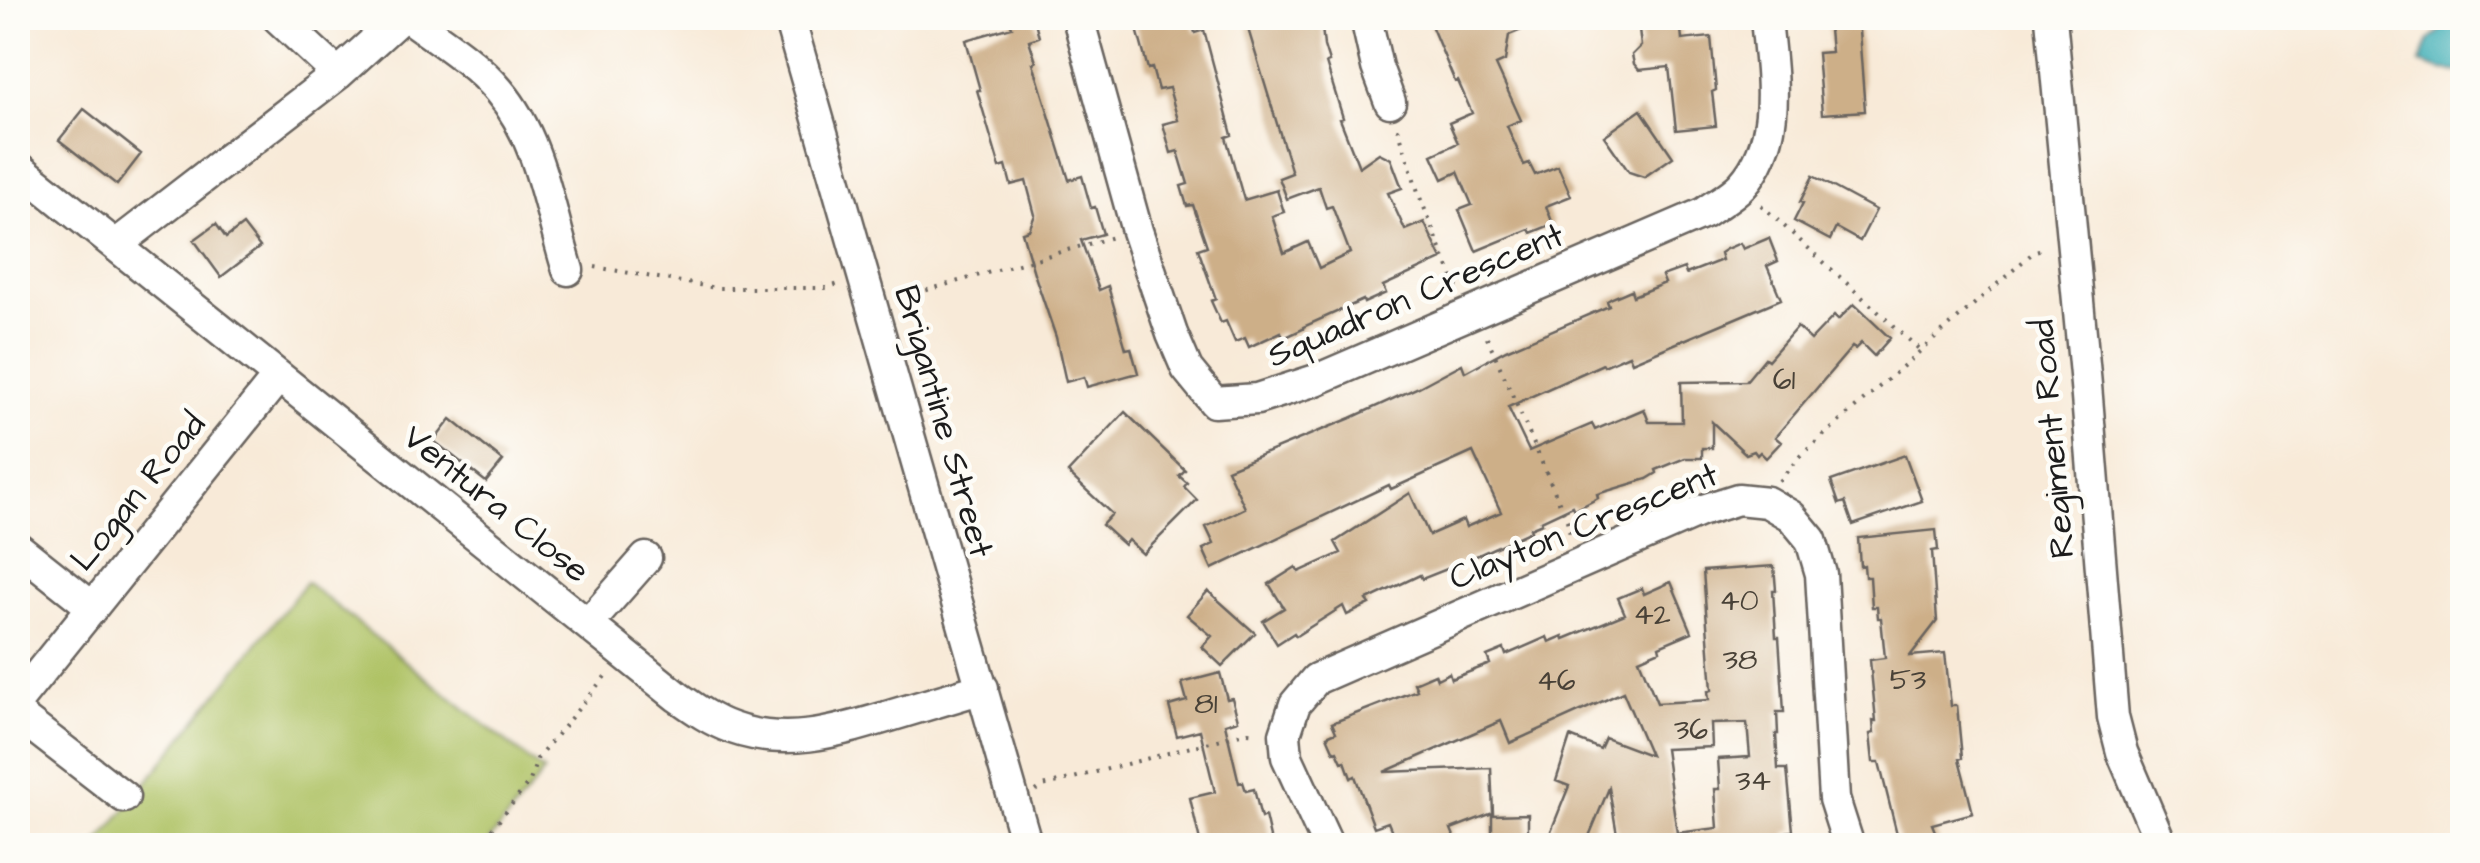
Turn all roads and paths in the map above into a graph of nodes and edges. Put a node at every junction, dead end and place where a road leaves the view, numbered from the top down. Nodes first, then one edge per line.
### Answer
1 (278, 18) edge
2 (400, 18) edge
3 (409, 18) edge
4 (788, 18) edge
5 (1078, 18) edge
6 (1366, 18) edge
7 (1766, 18) edge
8 (2051, 18) edge
9 (338, 74) junction
10 (1390, 102) dead end
11 (18, 166) edge
12 (1741, 187) junction
13 (1137, 231) junction
14 (2070, 242) junction
15 (116, 245) junction
16 (567, 266) joint
17 (869, 290) junction
18 (1920, 350) junction
19 (278, 377) junction
20 (1767, 502) junction
21 (18, 548) edge
22 (646, 558) dead end
23 (91, 606) junction
24 (588, 624) junction
25 (624, 654) junction
26 (983, 688) junction
27 (18, 700) edge
28 (18, 715) edge
29 (1285, 734) junction
30 (124, 797) dead end
31 (1017, 807) junction
32 (479, 846) edge
33 (1027, 846) edge
34 (1328, 846) edge
35 (1850, 846) edge
36 (2162, 846) edge

1 - 9 street
2 - 9 street
3 - 16 street
4 - 17 street, Brigantine Street
5 - 13 street, Squadron Crescent
6 - 10 street
7 - 12 street, Squadron Crescent
8 - 14 street, Regiment Road
9 - 15 street
11 - 15 street, Ventura Close
12 - 13 street, Squadron Crescent
12 - 18 path
13 - 17 path
14 - 18 path
14 - 36 street, Regiment Road
15 - 19 street, Ventura Close
16 - 17 path
17 - 26 street, Brigantine Street
18 - 20 path
19 - 23 street, Logan Road
19 - 24 street, Ventura Close
20 - 29 street, Clayton Crescent
20 - 35 street, Clayton Crescent
21 - 23 street
22 - 24 street
23 - 27 street, Logan Road
24 - 25 street, Ventura Close
25 - 26 street, Ventura Close
25 - 32 path
26 - 31 street, Brigantine Street
28 - 30 street
29 - 31 path
29 - 34 street
31 - 33 street, Brigantine Street

